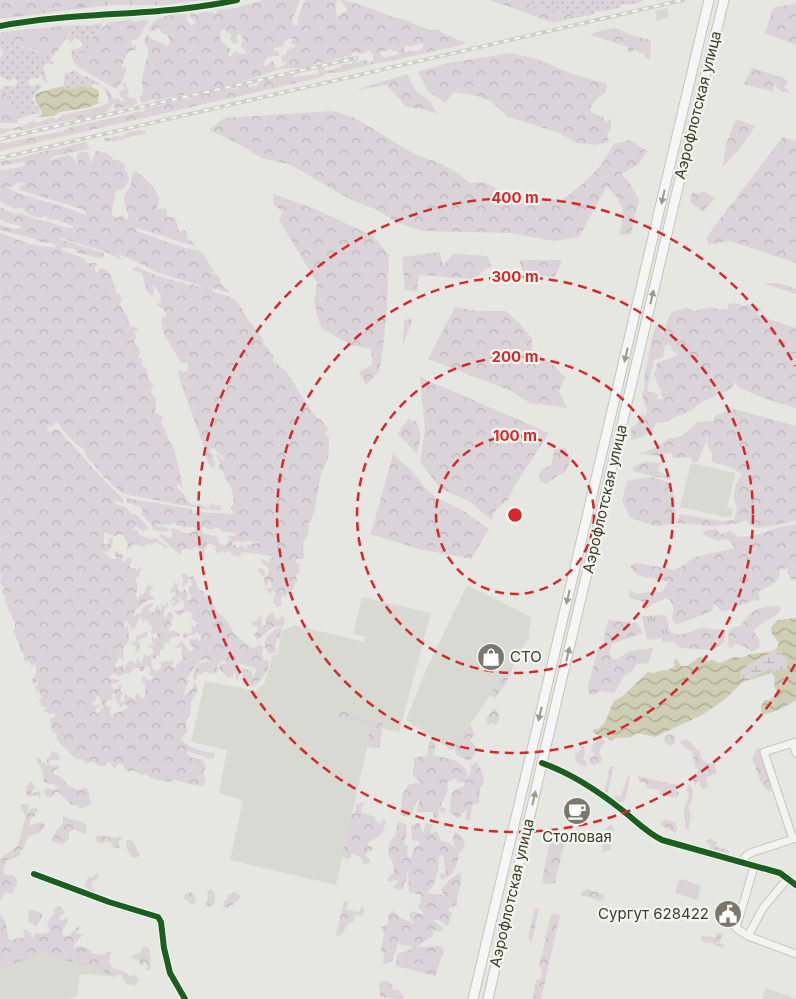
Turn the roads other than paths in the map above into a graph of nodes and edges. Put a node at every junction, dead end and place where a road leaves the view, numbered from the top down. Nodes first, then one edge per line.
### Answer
1 (237, 0) edge
2 (709, 0) edge
3 (724, 0) edge
4 (0, 26) edge
5 (794, 743) edge
6 (796, 753) edge
7 (542, 763) junction
8 (794, 839) edge
9 (741, 862) junction
10 (754, 867) junction
11 (34, 874) dead end
12 (788, 878) junction
13 (796, 885) edge
14 (748, 936) junction
15 (796, 954) edge
16 (185, 999) edge
17 (474, 999) edge
18 (488, 999) edge

1 - 4 street
2 -> 17 main road, Аэрофлотская улица
7 -> 3 main road, Аэрофлотская улица
5 - 6 street
5 - 8 street
7 - 9 street
18 -> 7 main road, Аэрофлотская улица
8 - 9 street
9 - 10 street
10 - 12 street
10 - 14 street
11 - 16 street
12 - 13 street
12 - 14 street
14 - 15 street

